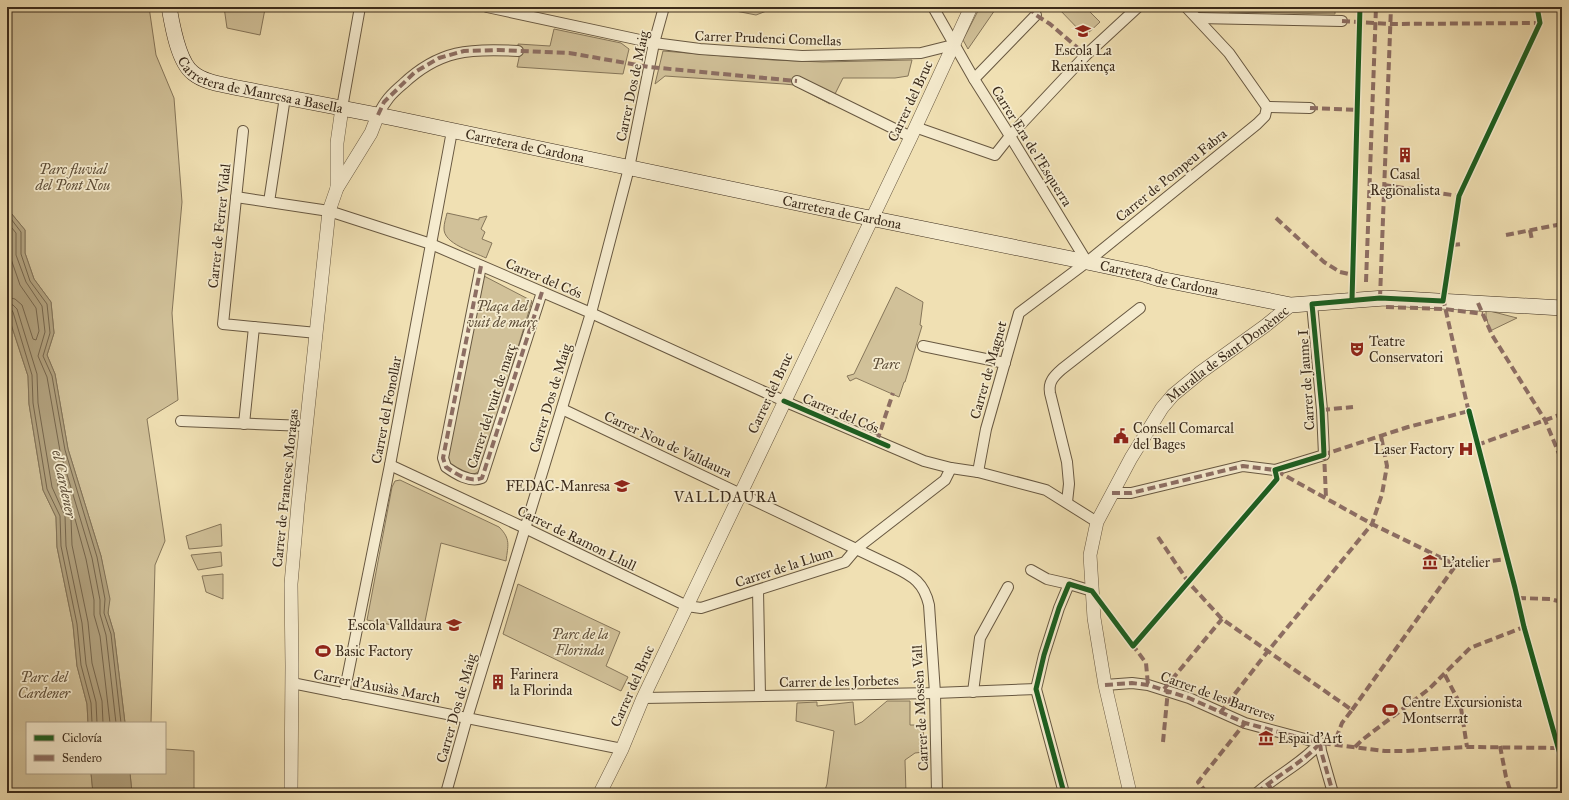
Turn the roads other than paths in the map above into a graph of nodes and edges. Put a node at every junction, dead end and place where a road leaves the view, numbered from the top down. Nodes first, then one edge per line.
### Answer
1 (169, 7) edge
2 (360, 7) edge
3 (487, 7) edge
4 (664, 7) edge
5 (933, 7) edge
6 (971, 7) edge
7 (1138, 7) edge
8 (1186, 7) edge
9 (1036, 15) dead end
10 (1198, 18) junction
11 (1342, 20) dead end
12 (654, 43) junction
13 (953, 45) junction
14 (518, 51) dead end
15 (974, 79) junction
16 (797, 81) dead end
17 (285, 97) junction
18 (1266, 107) junction
19 (342, 108) junction
20 (1310, 108) dead end
21 (378, 115) junction
22 (393, 118) joint
23 (243, 131) dead end
24 (452, 131) junction
25 (913, 132) junction
26 (1010, 136) junction
27 (629, 168) junction
28 (336, 188) junction
29 (236, 197) junction
30 (269, 202) junction
31 (329, 212) junction
32 (872, 218) junction
33 (431, 244) junction
34 (1087, 262) junction
35 (481, 266) junction
36 (542, 292) junction
37 (1312, 304) junction
38 (1291, 305) junction
39 (1140, 308) dead end
40 (1562, 308) edge
41 (591, 313) junction
42 (254, 327) junction
43 (316, 333) junction
44 (924, 346) dead end
45 (1005, 363) junction
46 (784, 401) junction
47 (562, 409) junction
48 (180, 421) dead end
49 (244, 424) junction
50 (306, 426) junction
51 (390, 465) junction
52 (952, 468) junction
53 (978, 472) junction
54 (1112, 493) junction
55 (741, 494) junction
56 (1067, 502) junction
57 (1097, 522) junction
58 (525, 528) junction
59 (856, 549) junction
60 (1031, 570) dead end
61 (1069, 584) junction
62 (1008, 587) dead end
63 (758, 590) junction
64 (1092, 592) junction
65 (687, 606) junction
66 (929, 622) joint
67 (292, 683) junction
68 (1105, 685) junction
69 (1036, 689) junction
70 (973, 692) junction
71 (935, 693) junction
72 (344, 694) junction
73 (760, 696) junction
74 (643, 698) junction
75 (467, 718) junction
76 (1320, 743) junction
77 (622, 749) junction
78 (1268, 783) junction
79 (291, 793) edge
80 (446, 793) edge
81 (600, 793) edge
82 (938, 793) edge
83 (1064, 793) edge
84 (1130, 793) edge
85 (1257, 793) edge
86 (1273, 793) edge
87 (1333, 793) edge

1 - 17 main road, Carretera de Manresa a Basella
2 - 19 street
3 - 12 street, Carrer Prudenci Comellas
4 - 12 street, Carrer Dos de Maig
5 - 13 street, Carrer Era de l'Esquerra
6 - 13 street, Carrer del Bruc
7 - 26 street
8 - 10 street
9 - 15 street
10 - 11 street
10 - 18 street
12 - 13 street, Carrer Prudenci Comellas
12 - 27 street, Carrer Dos de Maig
13 - 15 street, Carrer Era de l'Esquerra
13 - 25 street, Carrer del Bruc
14 - 21 street
15 - 26 street, Carrer Era de l'Esquerra
16 - 25 street
17 - 19 main road, Carretera de Manresa a Basella
17 - 30 street
18 - 20 street
18 - 34 street, Carrer de Pompeu Fabra
19 - 21 main road, Carretera de Manresa a Basella
19 - 28 street, Carrer de Francesc Moragas
21 - 22 main road, Carretera de Manresa a Basella
21 - 28 street, Carrer de Francesc Moragas
22 - 24 main road, Carretera de Cardona
23 - 29 street, Carrer de Ferrer Vidal
24 - 27 main road, Carretera de Cardona
24 - 33 street, Carrer del Fonollar
25 - 26 street
25 - 32 street, Carrer del Bruc
26 - 34 street, Carrer Era de l'Esquerra
27 - 32 main road, Carretera de Cardona
27 - 41 street, Carrer Dos de Maig
28 - 31 street, Carrer de Francesc Moragas
29 - 30 street, Carrer del Cós
29 - 42 street, Carrer de Ferrer Vidal
30 - 31 street, Carrer del Cós
31 - 33 street, Carrer del Cós
31 - 43 street, Carrer de Francesc Moragas
32 - 34 main road, Carretera de Cardona
32 - 46 street, Carrer del Bruc
33 - 35 street, Carrer del Cós
33 - 51 street, Carrer del Fonollar
34 - 38 main road, Carretera de Cardona
34 - 45 street, Carrer de Magnet
35 - 36 street, Carrer del Cós
35 - 36 street, Carrer del vuit de març
36 - 41 street, Carrer del Cós
37 - 38 main road, Muralla de Sant Domènec
37 - 40 main road, Muralla de Sant Domènec
37 - 54 street, Carrer de Jaume I
38 - 54 street, Muralla de Sant Domènec
39 - 56 street
41 - 46 street, Carrer del Cós
41 - 47 street, Carrer Dos de Maig
42 - 43 street
42 - 49 street
43 - 50 street, Carrer de Francesc Moragas
44 - 45 street
45 - 53 street, Carrer de Magnet
46 - 52 street, Carrer del Cós
46 - 55 street, Carrer del Bruc
47 - 55 street, Carrer Nou de Valldaura
47 - 58 street, Carrer Dos de Maig
48 - 49 street
49 - 50 street
50 - 67 street, Carrer de Francesc Moragas
51 - 58 street, Carrer de Ramon Llull
51 - 72 street, Carrer del Fonollar
52 - 53 street, Carrer del Cós
52 - 59 street, Carrer de la Llum
53 - 56 street, Carrer del Cós
54 - 57 street, Muralla de Sant Domènec
55 - 59 street, Carrer Nou de Valldaura
55 - 65 street, Carrer del Bruc
56 - 57 street, Carrer del Cós
57 - 64 street, Muralla de Sant Domènec
58 - 65 street, Carrer de Ramon Llull
58 - 75 street, Carrer Dos de Maig
59 - 63 street, Carrer de la Llum
59 - 66 street, Carrer Nou de Valldaura
60 - 61 street
61 - 64 street
61 - 69 street
62 - 70 street
63 - 65 street, Carrer de la Llum
63 - 73 street
64 - 68 street, Muralla de Sant Domènec
65 - 74 street, Carrer del Bruc
66 - 71 street, Carrer de Mossèn Vall
67 - 72 street, Carrer d'Ausiàs March
67 - 79 street, Carrer de Francesc Moragas
68 - 76 street, Carrer de les Barreres
68 - 84 street, Muralla de Sant Domènec
69 - 70 street, Carrer de les Jorbetes
69 - 83 street
70 - 71 street, Carrer de les Jorbetes
71 - 73 street, Carrer de les Jorbetes
71 - 82 street, Carrer de Mossèn Vall
72 - 75 street, Carrer d'Ausiàs March
73 - 74 street, Carrer de les Jorbetes
74 - 77 street, Carrer del Bruc
75 - 77 street, Carrer d'Ausiàs March
75 - 80 street, Carrer Dos de Maig
76 - 78 street
76 - 87 street
77 - 81 street, Carrer del Bruc
78 - 85 street
78 - 86 street

